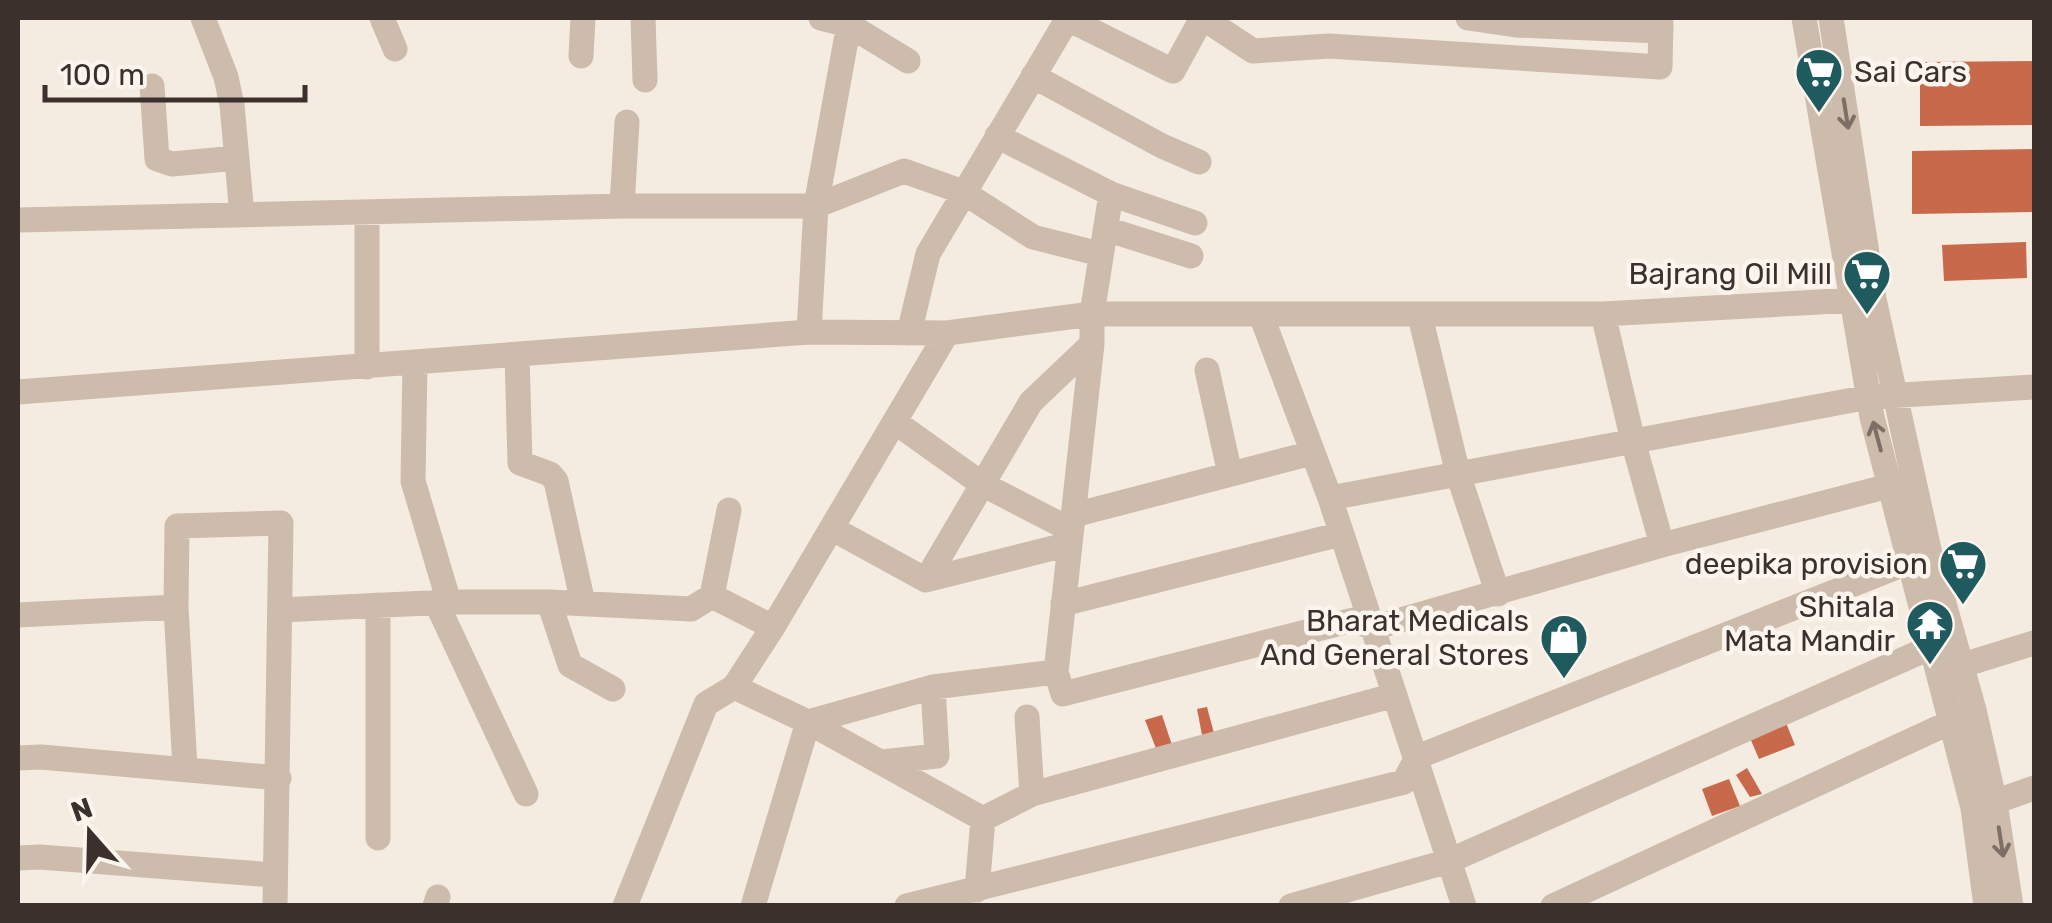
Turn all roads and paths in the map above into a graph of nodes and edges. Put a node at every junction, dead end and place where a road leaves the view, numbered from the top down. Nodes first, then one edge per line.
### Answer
1 (203, 18) edge
2 (382, 18) edge
3 (583, 18) edge
4 (642, 18) edge
5 (821, 18) edge
6 (1068, 18) edge
7 (1202, 18) edge
8 (1468, 18) edge
9 (1804, 18) edge
10 (1831, 18) edge
11 (849, 21) edge
12 (1661, 24) edge
13 (395, 49) dead end
14 (581, 56) dead end
15 (908, 61) dead end
16 (1033, 76) junction
17 (645, 80) dead end
18 (152, 86) dead end
19 (627, 122) dead end
20 (997, 136) junction
21 (237, 158) junction
22 (1199, 162) dead end
23 (963, 192) junction
24 (1111, 194) junction
25 (622, 206) junction
26 (816, 206) junction
27 (367, 212) junction
28 (242, 215) junction
29 (18, 220) edge
30 (1195, 223) dead end
31 (1106, 228) junction
32 (1100, 254) junction
33 (1192, 256) dead end
34 (1862, 299) junction
35 (1092, 314) junction
36 (1603, 314) junction
37 (1261, 315) junction
38 (1420, 316) junction
39 (809, 332) junction
40 (909, 332) junction
41 (948, 333) junction
42 (1092, 344) junction
43 (517, 355) junction
44 (415, 363) junction
45 (367, 367) junction
46 (1207, 370) dead end
47 (2034, 387) edge
48 (18, 392) edge
49 (1881, 395) junction
50 (894, 422) junction
51 (1633, 441) junction
52 (1312, 453) junction
53 (1230, 474) junction
54 (1458, 474) junction
55 (1902, 483) junction
56 (982, 484) junction
57 (1330, 498) junction
58 (729, 510) dead end
59 (833, 529) junction
60 (1071, 529) junction
61 (1341, 534) junction
62 (1662, 545) junction
63 (1920, 557) junction
64 (926, 580) junction
65 (1498, 594) junction
66 (712, 596) junction
67 (442, 602) junction
68 (549, 602) junction
69 (583, 603) junction
70 (1063, 604) junction
71 (378, 605) junction
72 (176, 607) junction
73 (280, 610) junction
74 (18, 615) edge
75 (774, 627) junction
76 (1373, 628) junction
77 (1943, 642) junction
78 (2034, 644) edge
79 (1963, 665) junction
80 (1056, 672) junction
81 (932, 686) junction
82 (734, 687) junction
83 (614, 690) dead end
84 (1394, 695) junction
85 (1974, 710) junction
86 (1027, 717) dead end
87 (808, 722) junction
88 (1951, 722) junction
89 (1416, 757) junction
90 (18, 758) edge
91 (882, 762) junction
92 (185, 768) junction
93 (279, 778) junction
94 (2034, 788) edge
95 (526, 794) dead end
96 (1032, 794) junction
97 (1984, 806) junction
98 (983, 819) junction
99 (378, 838) dead end
100 (18, 858) edge
101 (1449, 861) junction
102 (274, 875) junction
103 (977, 890) junction
104 (276, 906) edge
105 (625, 906) edge
106 (753, 906) edge
107 (907, 906) edge
108 (1291, 906) edge
109 (1464, 906) edge
110 (1552, 906) edge
111 (1986, 906) edge
112 (2011, 906) edge

1 - 21 street
2 - 13 street
3 - 14 street
4 - 17 street
5 - 11 street
6 - 7 street
6 - 16 street
7 - 12 street
8 - 12 street
9 - 34 street
10 -> 34 street
11 - 15 street
11 - 26 street
16 - 20 street
16 - 22 street
18 - 21 street
19 - 25 street
20 - 23 street
20 - 24 street
21 - 28 street
23 - 26 street
23 - 32 street
23 - 40 street
24 - 30 street
24 - 31 street
25 - 26 street
25 - 27 street
26 - 39 street
27 - 28 street
27 - 45 street
28 - 29 street
31 - 32 street
31 - 33 street
32 - 35 street
34 - 36 street
34 - 49 street
35 - 37 street
35 - 41 street
35 - 42 street
36 - 38 street
36 - 51 street
37 - 38 street
37 - 52 street
38 - 54 street
39 - 40 street
39 - 43 street
40 - 41 street
41 - 50 street
42 - 56 street
42 - 60 street
43 - 44 street
43 - 69 street
44 - 45 street
44 - 67 street
45 - 48 street
46 - 53 street
47 - 49 street
49 - 51 street
49 - 55 street
50 - 56 street
50 - 59 street
51 - 54 street
51 - 62 street
52 - 53 street
52 - 57 street
53 - 60 street
54 - 57 street
54 - 65 street
55 - 62 street
55 - 63 street
56 - 60 street
56 - 64 street
57 - 61 street
58 - 66 street
59 - 64 street
59 - 75 street
60 - 64 street
60 - 70 street
61 - 70 street
61 - 76 street
62 - 65 street
63 - 77 street
63 - 89 street
65 - 76 street
66 - 69 street
66 - 75 street
67 - 68 street
67 - 71 street
67 - 95 street
68 - 69 street
68 - 83 street
70 - 80 street
71 - 73 street
71 - 99 street
72 - 73 street
72 - 74 street
72 - 92 street
73 - 93 street
75 - 82 street
76 - 80 street
76 - 84 street
77 - 79 street
77 - 88 street
77 - 101 street
78 - 79 street
79 - 85 street
80 - 81 street
81 - 87 street
81 - 91 street
82 - 87 street
82 - 105 street
84 - 89 street
84 - 96 street
85 - 88 street
85 - 97 street
86 - 96 street
87 - 91 street
87 - 106 street
88 - 97 street
88 - 110 street
89 - 101 street
89 - 103 street
90 - 92 street
91 - 98 street
92 - 93 street
93 - 102 street
94 - 97 street
96 - 98 street
97 - 111 street
97 -> 112 street
98 - 103 street
100 - 102 street
101 - 108 street
101 - 109 street
102 - 104 street
103 - 107 street

